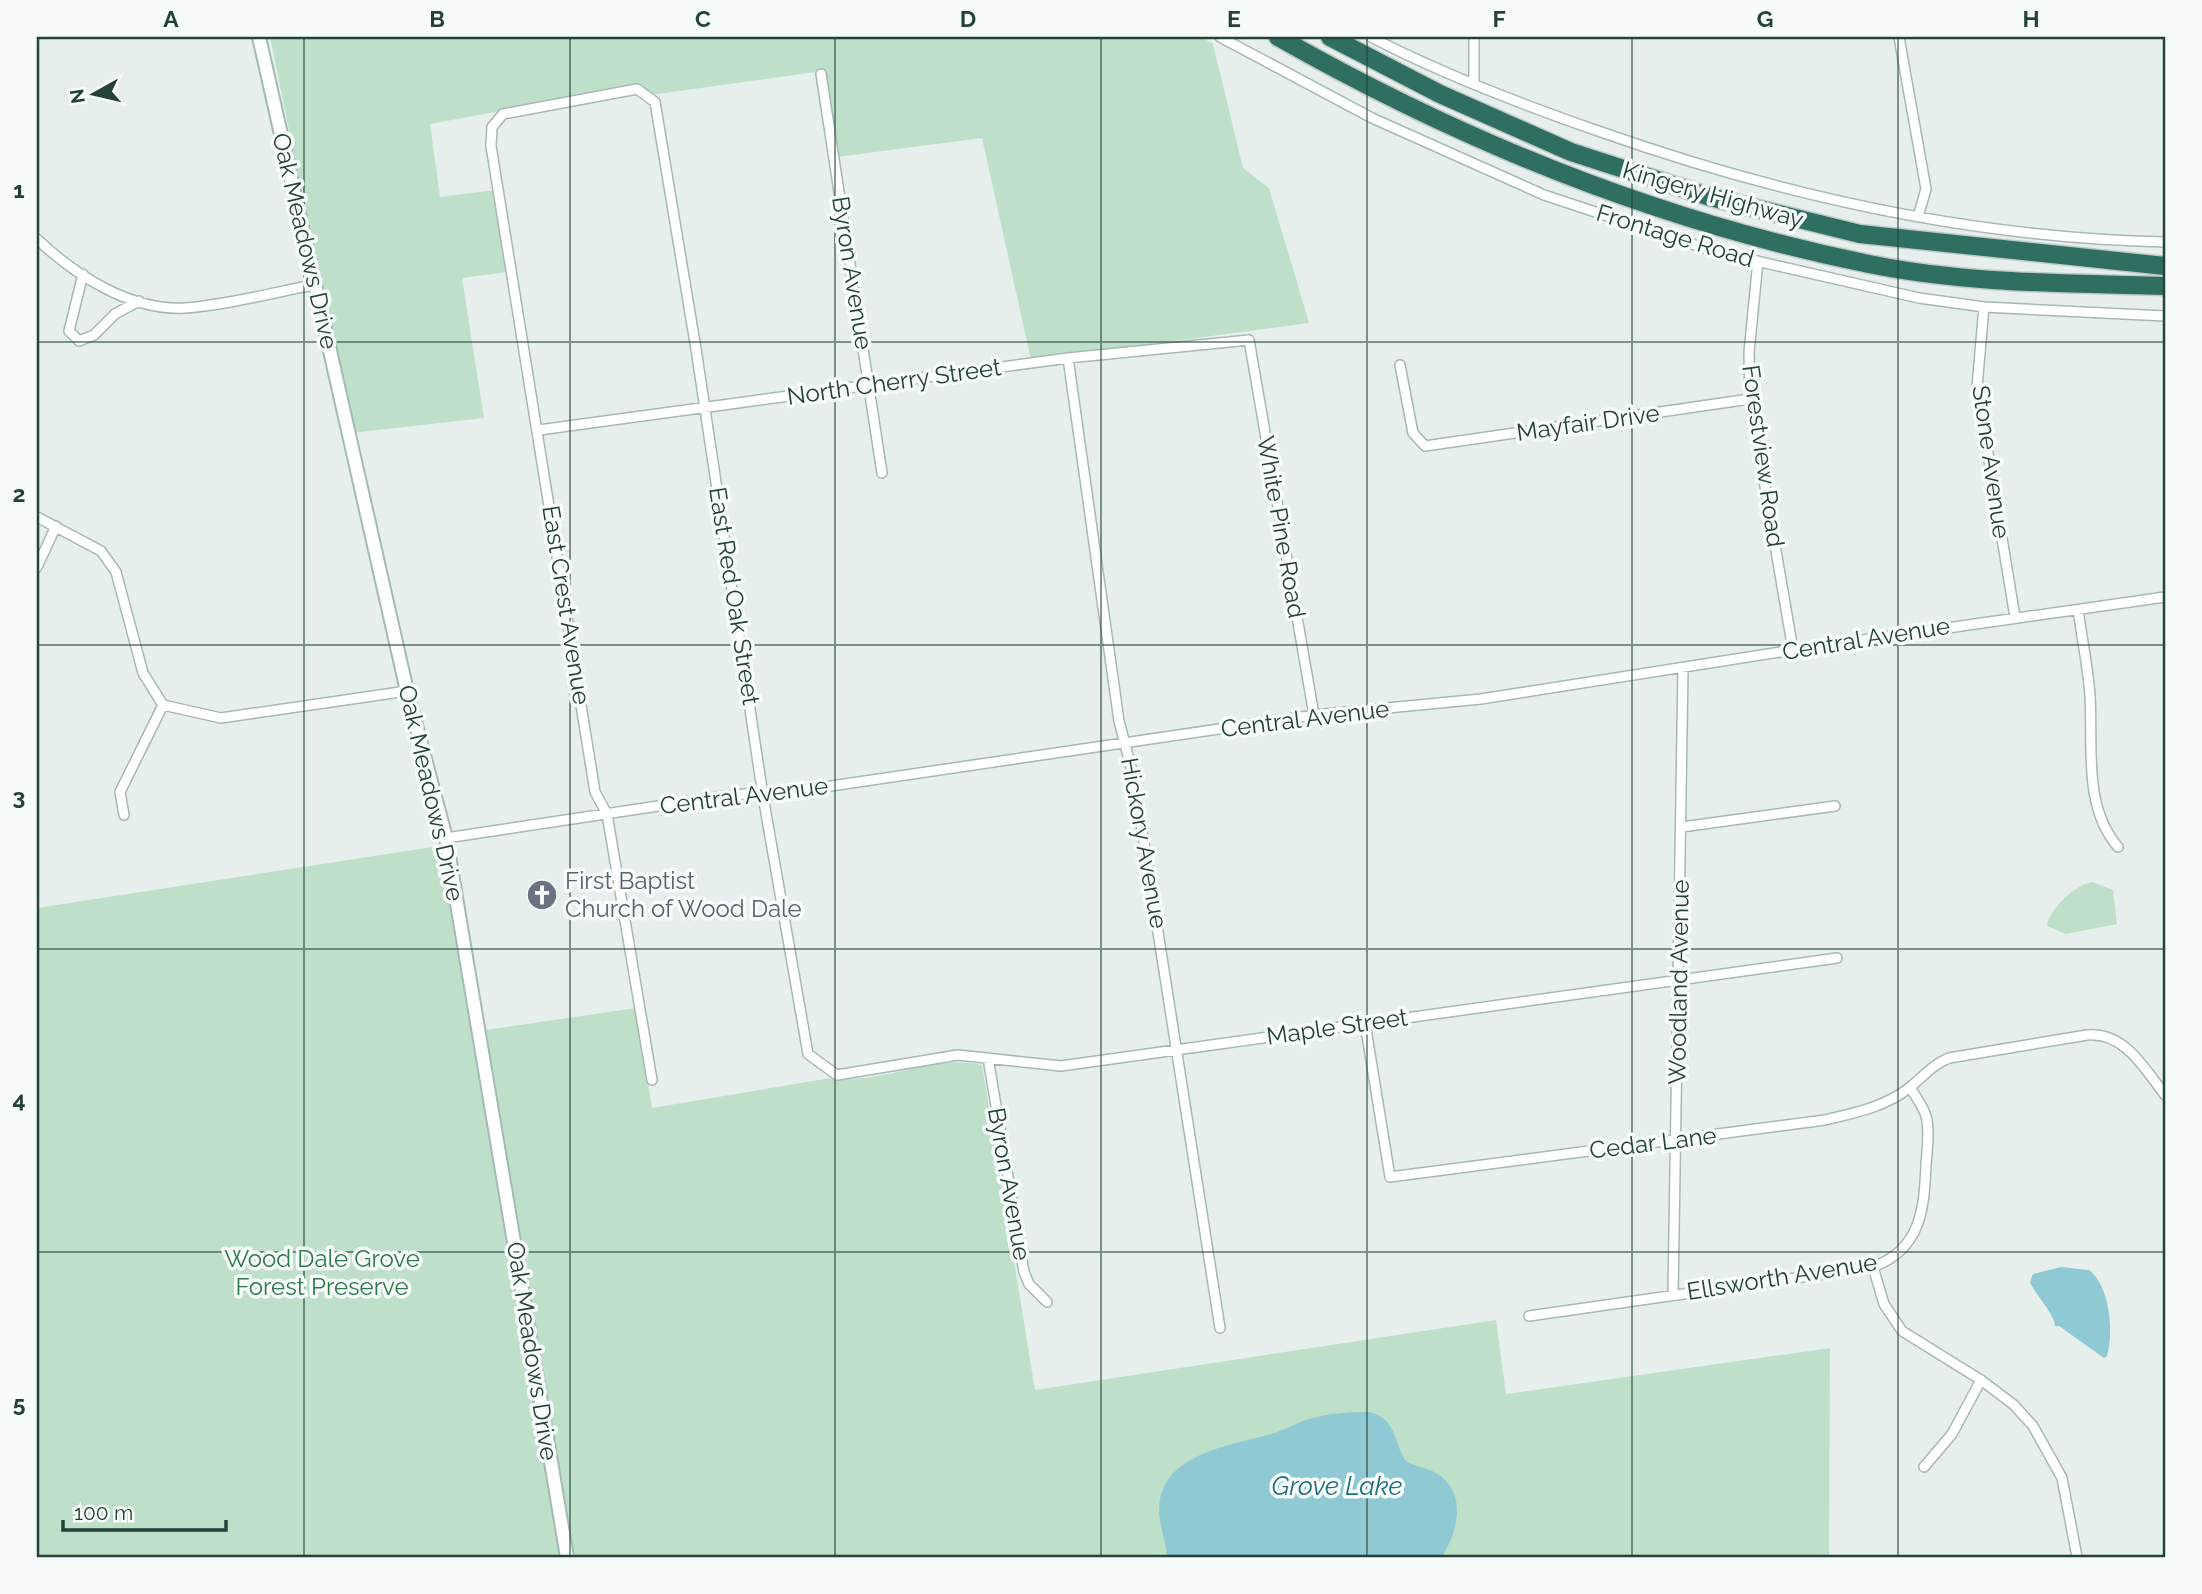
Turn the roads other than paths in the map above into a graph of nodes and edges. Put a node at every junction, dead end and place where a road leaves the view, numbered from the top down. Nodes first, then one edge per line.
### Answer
1 (258, 37) edge
2 (1220, 37) edge
3 (1278, 37) edge
4 (1330, 37) edge
5 (1371, 37) edge
6 (1474, 37) edge
7 (1899, 37) edge
8 (821, 74) dead end
9 (1474, 83) junction
10 (655, 102) joint
11 (1918, 217) junction
12 (37, 239) edge
13 (2165, 242) edge
14 (1758, 261) junction
15 (2165, 266) edge
16 (83, 274) junction
17 (313, 285) junction
18 (2165, 286) edge
19 (139, 302) junction
20 (1984, 307) junction
21 (2165, 316) edge
22 (1249, 340) joint
23 (1068, 358) junction
24 (1400, 365) dead end
25 (870, 384) junction
26 (1750, 400) junction
27 (705, 409) junction
28 (539, 430) junction
29 (882, 473) dead end
30 (37, 517) edge
31 (56, 526) junction
32 (37, 567) edge
33 (2165, 597) edge
34 (2078, 610) junction
35 (2015, 617) junction
36 (1793, 650) junction
37 (1683, 668) junction
38 (407, 691) junction
39 (163, 705) junction
40 (1314, 715) junction
41 (1126, 742) junction
42 (763, 796) junction
43 (1835, 806) dead end
44 (607, 814) junction
45 (124, 815) dead end
46 (1682, 827) junction
47 (446, 838) junction
48 (2118, 847) dead end
49 (1837, 958) dead end
50 (1679, 980) junction
51 (1365, 1023) junction
52 (1178, 1049) junction
53 (988, 1058) junction
54 (837, 1075) joint
55 (652, 1080) dead end
56 (1910, 1087) junction
57 (2165, 1095) edge
58 (1675, 1140) junction
59 (1873, 1267) junction
60 (1673, 1295) junction
61 (1047, 1302) dead end
62 (1529, 1317) dead end
63 (1220, 1328) dead end
64 (1981, 1380) junction
65 (1924, 1467) dead end
66 (567, 1557) edge
67 (2077, 1557) edge

1 - 17 street, Oak Meadows Drive
2 - 14 street, Frontage Road
3 - 18 highway, Kingery Highway
4 - 15 highway, Kingery Highway
5 - 9 street
6 - 9 street
7 - 11 street
8 - 25 street, Byron Avenue
9 - 11 street
10 - 27 street, East Red Oak Street
10 - 28 street, East Crest Avenue
11 - 13 street
12 - 16 street
14 - 20 street, Frontage Road
14 - 26 street, Forestview Road
16 - 19 street
16 - 19 street
17 - 19 street
17 - 38 street, Oak Meadows Drive
20 - 21 street, Frontage Road
20 - 35 street, Stone Avenue
22 - 23 street, North Cherry Street
22 - 40 street, White Pine Road
23 - 25 street, North Cherry Street
23 - 41 street, Hickory Avenue
24 - 26 street, Mayfair Drive
25 - 27 street, North Cherry Street
25 - 29 street, Byron Avenue
26 - 36 street, Forestview Road
27 - 28 street, North Cherry Street
27 - 42 street, East Red Oak Street
28 - 44 street, East Crest Avenue
30 - 31 street
31 - 32 street
31 - 39 street
33 - 34 street, Central Avenue
34 - 35 street, Central Avenue
34 - 48 street
35 - 36 street, Central Avenue
36 - 37 street, Central Avenue
37 - 40 street, Central Avenue
37 - 46 street, Woodland Avenue
38 - 39 street
38 - 47 street, Oak Meadows Drive
39 - 45 street
40 - 41 street, Central Avenue
41 - 42 street, Central Avenue
41 - 52 street, Hickory Avenue
42 - 44 street, Central Avenue
42 - 54 street, East Red Oak Street
43 - 46 street
44 - 47 street, Central Avenue
44 - 55 street, East Crest Avenue
46 - 50 street, Woodland Avenue
47 - 66 street, Oak Meadows Drive
49 - 50 street, Maple Street
50 - 51 street, Maple Street
50 - 58 street, Woodland Avenue
51 - 52 street, Maple Street
51 - 58 street, Cedar Lane
52 - 53 street, Maple Street
52 - 63 street, Hickory Avenue
53 - 54 street, Maple Street
53 - 61 street, Byron Avenue
56 - 57 street, Cedar Lane
56 - 58 street, Cedar Lane
56 - 59 street, Ellsworth Avenue
58 - 60 street, Woodland Avenue
59 - 60 street, Ellsworth Avenue
59 - 64 street
60 - 62 street, Ellsworth Avenue
64 - 65 street
64 - 67 street

